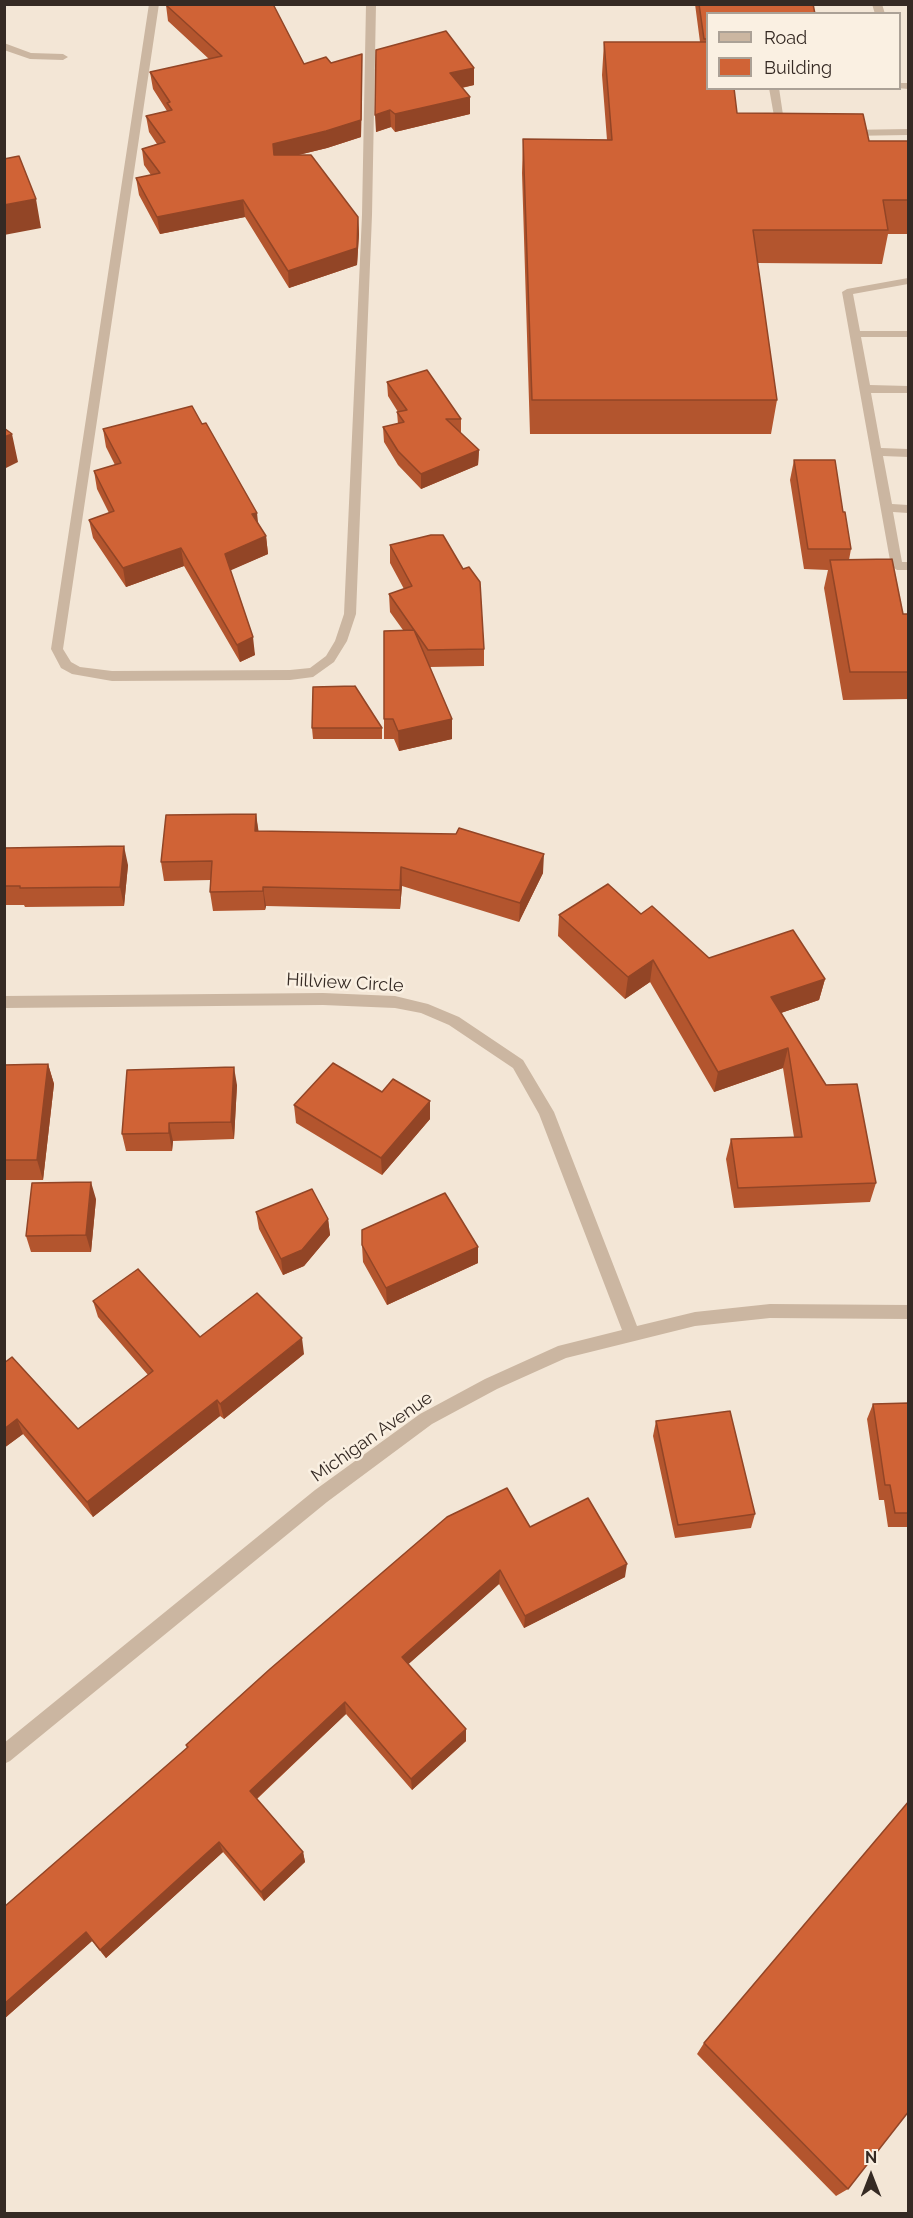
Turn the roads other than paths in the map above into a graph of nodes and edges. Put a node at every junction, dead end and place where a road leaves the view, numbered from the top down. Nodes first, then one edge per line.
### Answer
1 (154, 4) edge
2 (371, 4) edge
3 (4, 46) edge
4 (63, 57) dead end
5 (774, 90) edge
6 (909, 132) edge
7 (793, 133) edge
8 (839, 133) edge
9 (909, 281) edge
10 (854, 334) junction
11 (909, 334) edge
12 (865, 389) junction
13 (909, 389) edge
14 (877, 452) junction
15 (909, 453) edge
16 (887, 508) junction
17 (909, 509) edge
18 (909, 566) edge
19 (4, 1002) edge
20 (909, 1312) edge
21 (632, 1335) junction
22 (4, 1755) edge

1 - 2 street
3 - 4 street
5 - 7 street
6 - 8 street
9 - 10 street
10 - 11 street
10 - 12 street
12 - 13 street
12 - 14 street
14 - 15 street
14 - 16 street
16 - 17 street
16 - 18 street
19 - 21 street, Hillview Circle
20 - 21 street, Michigan Avenue
21 - 22 street, Michigan Avenue

